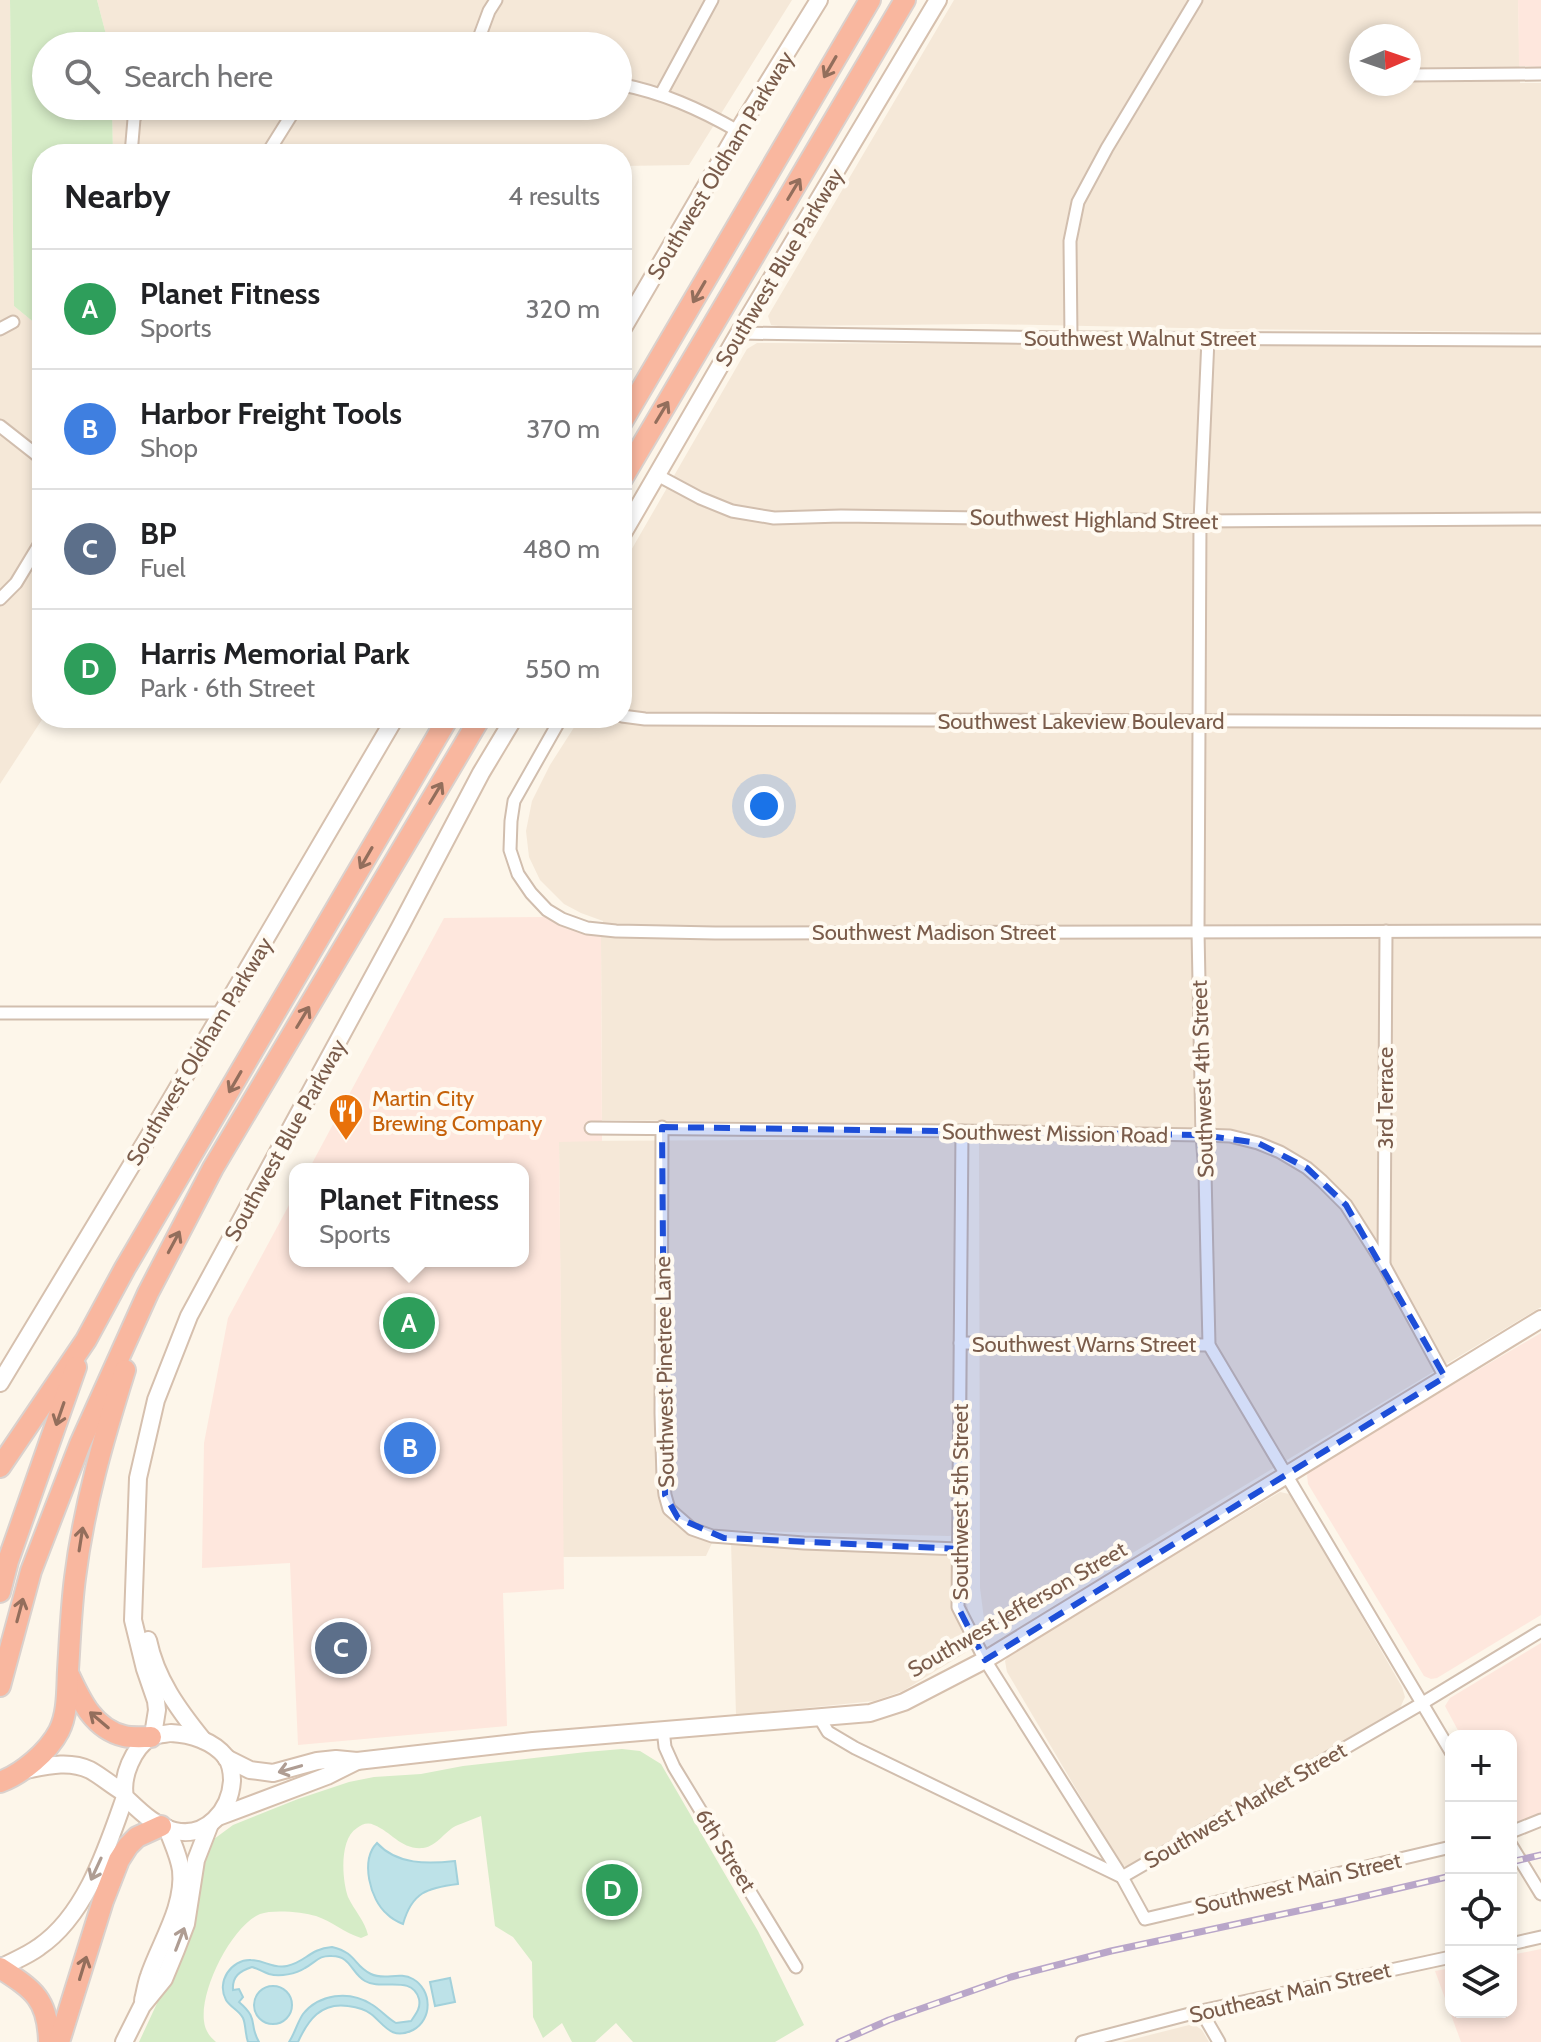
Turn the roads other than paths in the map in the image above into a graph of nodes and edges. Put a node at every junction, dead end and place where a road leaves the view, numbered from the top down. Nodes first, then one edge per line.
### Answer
1 (496, 0) edge
2 (712, 0) edge
3 (819, 0) edge
4 (870, 0) edge
5 (905, 0) edge
6 (938, 0) edge
7 (1196, 0) edge
8 (481, 32) edge
9 (1541, 74) edge
10 (1421, 75) edge
11 (632, 87) edge
12 (661, 94) junction
13 (134, 120) edge
14 (288, 120) edge
15 (738, 131) junction
16 (132, 144) edge
17 (273, 144) edge
18 (632, 313) edge
19 (13, 322) dead end
20 (0, 329) edge
21 (739, 333) junction
22 (1071, 338) junction
23 (1208, 339) junction
24 (1541, 340) edge
25 (632, 405) edge
26 (0, 426) edge
27 (32, 451) edge
28 (632, 462) edge
29 (657, 475) junction
30 (632, 518) edge
31 (1541, 519) edge
32 (1200, 521) junction
33 (32, 557) edge
34 (0, 599) edge
35 (632, 717) edge
36 (1198, 721) junction
37 (1541, 722) edge
38 (389, 728) edge
39 (442, 728) edge
40 (474, 728) edge
41 (508, 728) edge
42 (555, 728) edge
43 (1198, 931) junction
44 (1386, 931) junction
45 (1541, 931) edge
46 (0, 1013) edge
47 (221, 1013) junction
48 (662, 1127) junction
49 (591, 1128) dead end
50 (962, 1131) junction
51 (1202, 1135) junction
52 (1384, 1265) junction
53 (148, 1293) junction
54 (1541, 1319) edge
55 (86, 1340) junction
56 (960, 1343) junction
57 (1209, 1345) junction
58 (1445, 1377) junction
59 (0, 1383) edge
60 (0, 1467) edge
61 (1286, 1475) junction
62 (959, 1549) junction
63 (135, 1588) junction
64 (0, 1592) edge
65 (1541, 1631) edge
66 (985, 1660) junction
67 (68, 1673) junction
68 (0, 1686) edge
69 (1421, 1704) junction
70 (819, 1717) junction
71 (663, 1729) junction
72 (152, 1736) junction
73 (203, 1740) junction
74 (1445, 1742) edge
75 (226, 1758) junction
76 (357, 1761) junction
77 (25, 1770) junction
78 (2, 1781) edge
79 (124, 1794) junction
80 (1541, 1820) edge
81 (214, 1821) junction
82 (164, 1827) junction
83 (1517, 1830) edge
84 (1445, 1848) edge
85 (1517, 1855) edge
86 (1122, 1877) junction
87 (1541, 1894) edge
88 (1145, 1919) joint
89 (1541, 1937) edge
90 (1517, 1943) edge
91 (1445, 1958) edge
92 (796, 1967) dead end
93 (0, 1968) edge
94 (142, 2006) junction
95 (1201, 2011) junction
96 (49, 2042) edge
97 (59, 2042) edge
98 (124, 2042) edge
99 (1082, 2042) edge
100 (1219, 2042) edge

1 - 8 street
2 - 12 street
3 - 15 street, Southwest Oldham Parkway
4 -> 25 highway
28 -> 5 highway
6 - 21 street, Southwest Blue Parkway
7 - 22 street
9 - 10 street
11 - 12 street
12 - 15 street
13 - 16 street
14 - 17 street
15 - 18 street, Southwest Oldham Parkway
19 - 20 street
21 - 22 street, Southwest Walnut Street
21 - 29 street, Southwest Blue Parkway
22 - 23 street, Southwest Walnut Street
23 - 24 street, Southwest Walnut Street
23 - 32 street, Southwest 4th Street
26 - 27 street
29 - 30 street, Southwest Blue Parkway
29 - 32 street, Southwest Highland Street
31 - 32 street, Southwest Highland Street
32 - 36 street, Southwest 4th Street
33 - 34 street
35 - 36 street, Southwest Lakeview Boulevard
36 - 37 street, Southwest Lakeview Boulevard
36 - 43 street, Southwest 4th Street
38 - 47 street, Southwest Oldham Parkway
39 -> 55 highway
53 -> 40 highway
41 - 63 street, Southwest Blue Parkway
42 - 43 street, Southwest Madison Street
43 - 44 street, Southwest Madison Street
43 - 51 street, Southwest 4th Street
44 - 45 street, Southwest Madison Street
44 - 52 street, 3rd Terrace
46 - 47 street
47 - 59 street, Southwest Oldham Parkway
48 - 49 street, Southwest Mission Road
48 - 50 street, Southwest Mission Road
48 - 62 street, Southwest Pinetree Lane
50 - 51 street, Southwest Mission Road
50 - 56 street, Southwest 5th Street
51 - 52 street, Southwest Mission Road
51 - 57 street, Southwest 4th Street
52 - 58 street, Southwest Mission Road
67 -> 53 highway
68 -> 53 highway
54 - 58 street, Southwest Jefferson Street
55 - 60 highway
55 -> 64 highway
56 - 57 street, Southwest Warns Street
56 - 62 street, Southwest 5th Street
57 - 61 street, Southwest 4th Street
58 - 61 street, Southwest Jefferson Street
61 - 66 street, Southwest Jefferson Street
61 - 69 street, Southwest 4th Street
62 - 66 street, Southwest 5th Street
63 - 72 street, Southwest Blue Parkway
63 - 73 street, Southwest Blue Parkway
65 - 69 street, Southwest Market Street
66 - 70 street, Southwest Jefferson Street
66 - 86 street, Southwest 5th Street
72 -> 67 highway
67 - 77 highway
69 - 74 street, Southwest 4th Street
69 - 86 street, Southwest Market Street
70 - 71 street, Southwest Jefferson Street
70 - 86 street, Southwest Market Street
71 - 76 street, Southwest Jefferson Street
71 - 92 street, 6th Street
72 - 73 street
72 - 79 street
73 - 75 street
76 -> 75 street, Southwest Jefferson Street
75 - 81 street
76 - 81 street, Southwest Jefferson Street
77 - 78 highway
77 - 79 street
79 - 82 street
79 -> 93 street
80 - 83 street
81 - 82 street
94 -> 81 street
82 - 94 street
97 -> 82 highway
84 - 88 street, Southwest Main Street
85 - 87 street
86 - 88 street, Southwest 5th Street
89 - 90 street
91 - 95 street, Southeast Main Street
93 - 96 highway
94 - 98 street
95 - 99 street, Southeast Main Street
95 - 100 street

